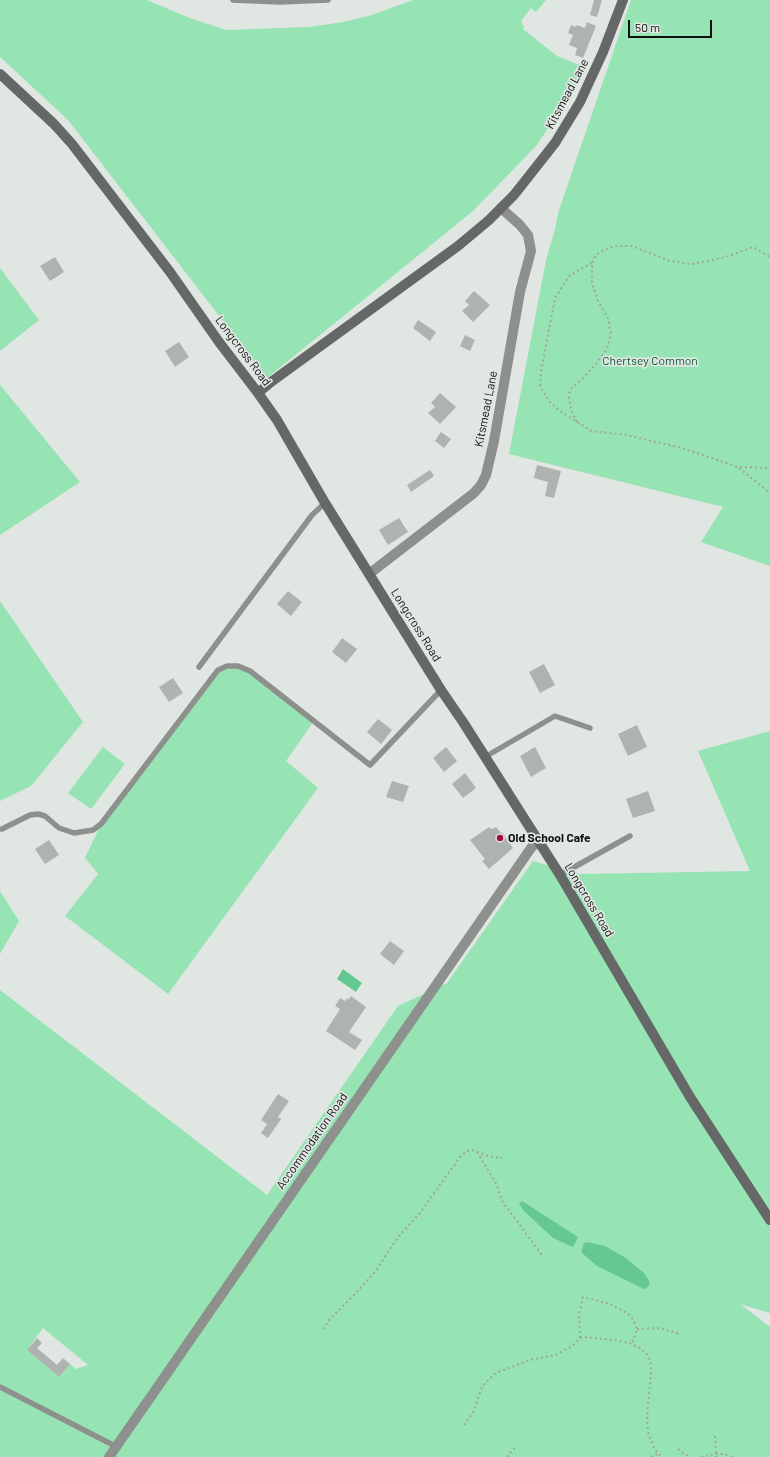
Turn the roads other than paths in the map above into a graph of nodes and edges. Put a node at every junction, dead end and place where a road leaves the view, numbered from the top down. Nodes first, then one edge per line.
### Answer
1 (233, 0) edge
2 (328, 0) edge
3 (623, 0) edge
4 (0, 74) edge
5 (501, 208) junction
6 (258, 393) junction
7 (325, 503) junction
8 (369, 574) junction
9 (199, 667) dead end
10 (441, 690) junction
11 (590, 728) dead end
12 (485, 757) junction
13 (2, 829) dead end
14 (630, 836) dead end
15 (538, 842) junction
16 (560, 875) junction
17 (770, 1220) edge
18 (0, 1387) edge
19 (117, 1447) junction
20 (109, 1457) edge

1 - 2 lane
3 - 5 main road, Kitsmead Lane
4 - 6 main road, Longcross Road
5 - 6 main road, Kitsmead Lane
5 - 8 street, Kitsmead Lane
6 - 7 main road, Longcross Road
7 - 8 main road, Longcross Road
7 - 9 lane
8 - 10 main road, Longcross Road
10 - 12 main road, Longcross Road
10 - 13 lane
11 - 12 lane
12 - 15 main road, Longcross Road
14 - 16 lane
15 - 16 main road, Longcross Road
15 - 19 street, Accommodation Road
16 - 17 main road, Longcross Road
18 - 19 lane
19 - 20 street, Accommodation Road

